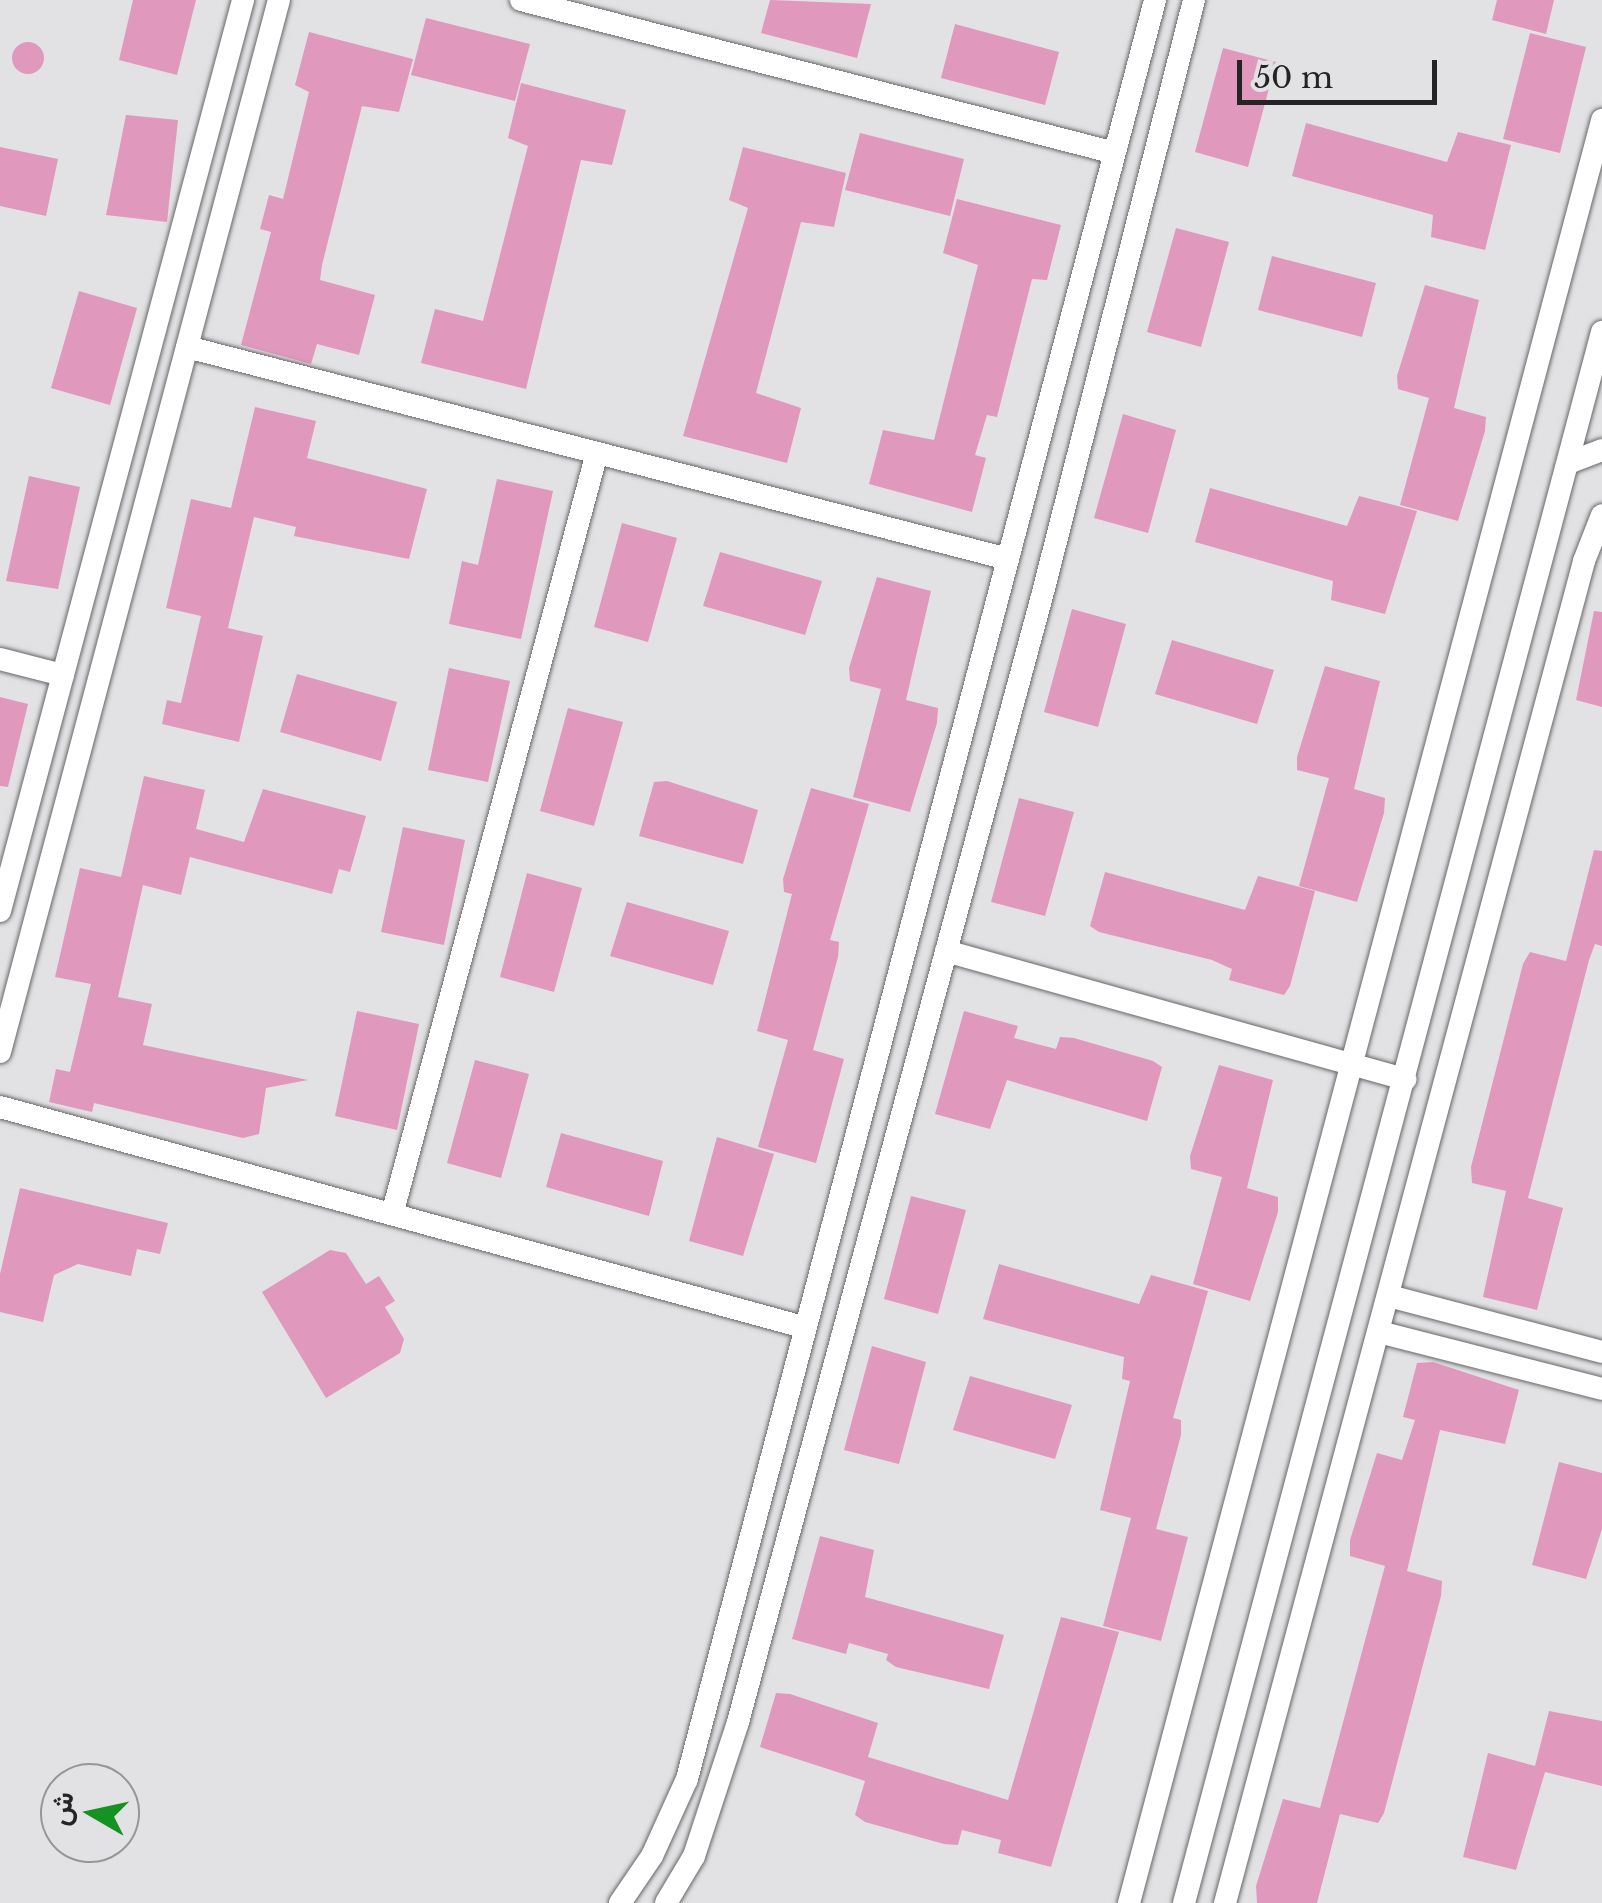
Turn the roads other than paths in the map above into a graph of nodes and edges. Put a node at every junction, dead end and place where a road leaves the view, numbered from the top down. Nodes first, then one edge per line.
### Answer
1 (243, 0) edge
2 (279, 0) edge
3 (521, 0) edge
4 (1155, 0) edge
5 (1194, 0) edge
6 (234, 36) junction
7 (267, 45) junction
8 (1602, 120) edge
9 (1115, 153) junction
10 (1602, 332) edge
11 (187, 347) junction
12 (1602, 450) edge
13 (597, 453) junction
14 (1568, 463) junction
15 (1602, 516) edge
16 (1008, 559) junction
17 (1001, 587) junction
18 (1041, 600) junction
19 (0, 659) edge
20 (63, 674) junction
21 (1505, 703) junction
22 (1547, 710) junction
23 (0, 911) edge
24 (946, 952) junction
25 (899, 969) junction
26 (938, 981) junction
27 (0, 1052) edge
28 (1352, 1064) junction
29 (1405, 1079) junction
30 (0, 1107) edge
31 (393, 1212) junction
32 (1389, 1296) junction
33 (803, 1326) junction
34 (1379, 1332) junction
35 (1602, 1352) edge
36 (1602, 1389) edge
37 (1299, 1472) junction
38 (1339, 1481) junction
39 (722, 1645) junction
40 (756, 1657) junction
41 (620, 1903) edge
42 (666, 1903) edge
43 (1129, 1903) edge
44 (1184, 1903) edge
45 (1225, 1903) edge

1 - 6 street
2 - 7 street
3 - 9 street
4 - 9 street
5 - 18 street
6 - 7 street
6 - 20 street
7 - 11 street
8 - 28 street
9 - 16 street
10 - 14 street
11 - 13 street
11 - 27 street
12 - 14 street
13 - 16 street
13 - 31 street
14 - 21 street
15 - 22 street
16 - 17 street
17 - 18 street
17 - 25 street
18 - 24 street
19 - 20 street
20 - 23 street
21 - 22 street
21 - 29 street
22 - 32 street
24 - 26 street
24 - 28 street
25 - 26 street
25 - 33 street
26 - 40 street
28 - 29 street
28 - 43 street
29 - 37 street
30 - 31 street
31 - 33 street
32 - 34 street
32 - 35 street
33 - 39 street
34 - 36 street
34 - 38 street
37 - 38 street
37 - 44 street
38 - 45 street
39 - 40 street
39 - 41 street
40 - 42 street

